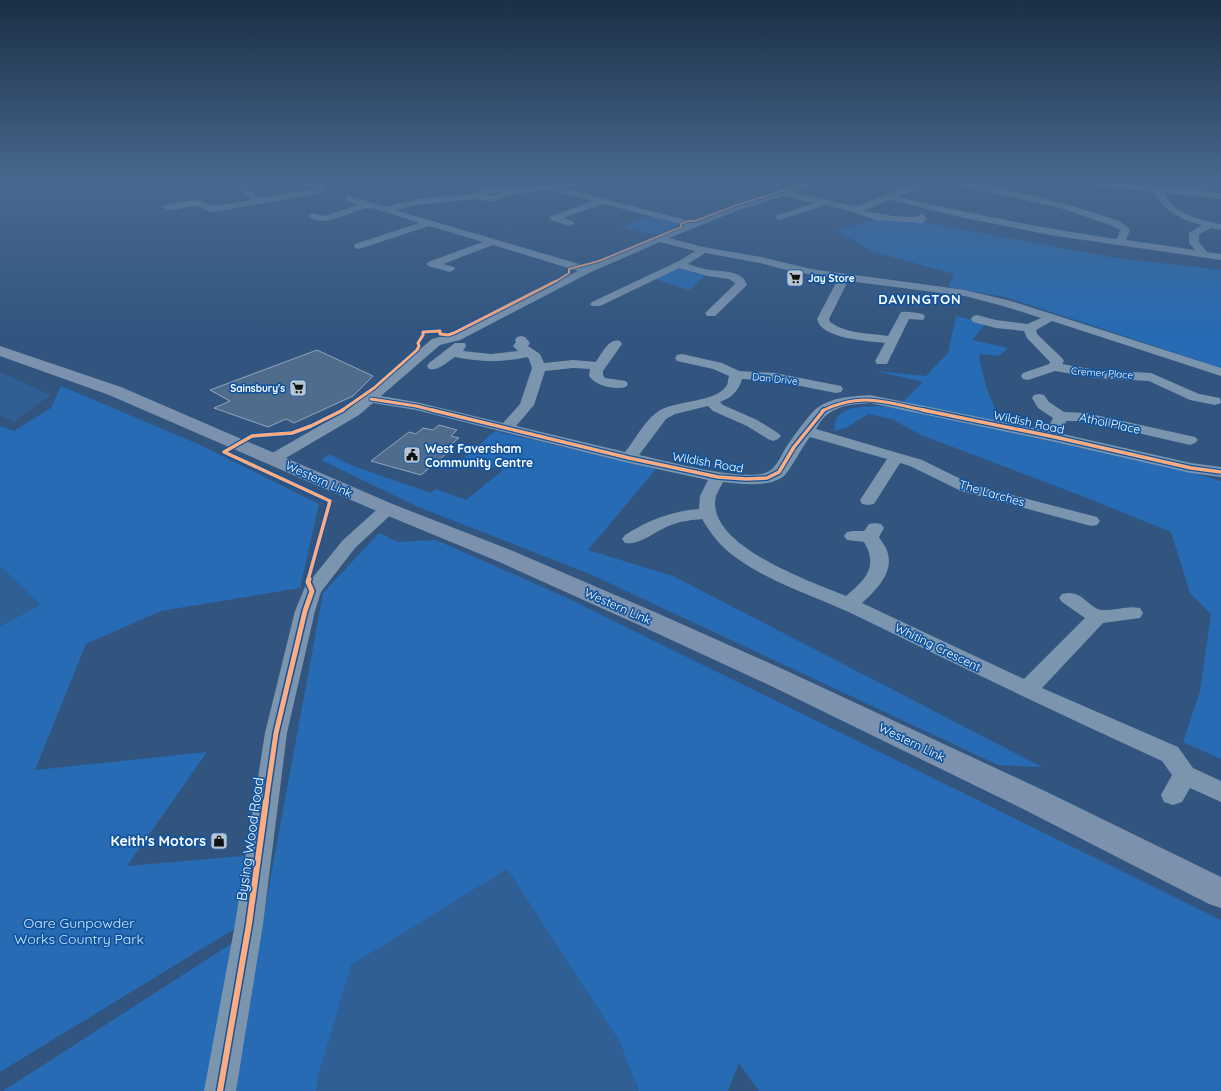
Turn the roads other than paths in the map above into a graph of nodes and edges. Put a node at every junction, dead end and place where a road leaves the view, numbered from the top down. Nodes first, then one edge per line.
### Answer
1 (396, 233) edge
2 (461, 233) edge
3 (675, 233) edge
4 (1060, 233) edge
5 (1124, 233) edge
6 (1194, 233) edge
7 (660, 239) junction
8 (492, 242) junction
9 (1120, 243) junction
10 (357, 245) dead end
11 (704, 250) junction
12 (1203, 253) dead end
13 (1221, 257) edge
14 (679, 265) junction
15 (450, 269) dead end
16 (587, 270) junction
17 (861, 274) dead end
18 (844, 278) junction
19 (891, 284) junction
20 (602, 299) dead end
21 (718, 310) dead end
22 (919, 317) dead end
23 (1052, 317) junction
24 (977, 319) dead end
25 (1029, 328) junction
26 (521, 340) dead end
27 (892, 340) junction
28 (616, 344) dead end
29 (0, 351) edge
30 (529, 353) junction
31 (682, 358) dead end
32 (882, 361) dead end
33 (434, 366) dead end
34 (600, 366) junction
35 (1054, 367) junction
36 (539, 368) junction
37 (1221, 372) edge
38 (736, 375) junction
39 (1028, 376) dead end
40 (621, 384) dead end
41 (836, 389) dead end
42 (1039, 398) dead end
43 (371, 399) junction
44 (1215, 401) dead end
45 (712, 402) junction
46 (1061, 418) junction
47 (506, 428) junction
48 (807, 431) junction
49 (764, 434) dead end
50 (1055, 437) junction
51 (1190, 440) dead end
52 (896, 457) junction
53 (273, 458) junction
54 (629, 458) junction
55 (1221, 472) edge
56 (718, 477) junction
57 (876, 495) dead end
58 (388, 509) junction
59 (708, 513) junction
60 (1091, 521) dead end
61 (636, 530) dead end
62 (866, 534) dead end
63 (1068, 598) dead end
64 (848, 604) junction
65 (1133, 614) dead end
66 (1097, 617) junction
67 (1027, 690) junction
68 (1185, 775) junction
69 (1221, 792) edge
70 (1173, 795) dead end
71 (1221, 893) edge
72 (220, 1091) edge

1 - 10 street
2 - 8 street
3 - 7 street
4 - 9 street
5 - 9 street
6 - 12 street
7 - 11 street
7 - 16 street
8 - 15 street
8 - 16 street
9 - 13 street
11 - 14 street
11 - 18 street
14 - 20 street
14 - 21 street
16 - 43 street
17 - 19 street
18 - 19 street
18 - 27 street
19 - 23 street
22 - 27 street
23 - 25 street
23 - 37 street
24 - 25 street
25 - 35 street, Cremer Place
26 - 30 street
27 - 32 street
28 - 34 street
29 - 53 main road, Western Link
30 - 33 street
30 - 36 street
31 - 38 street, Dan Drive
34 - 36 street
34 - 40 street
35 - 39 street, Cremer Place
35 - 44 street, Cremer Place
36 - 47 street
38 - 41 street, Dan Drive
38 - 45 street, Dan Drive
42 - 46 street, Athol Place
43 - 47 street, Wildish Road
43 - 53 street
45 - 49 street
45 - 54 street, Dan Drive
46 - 50 street, Athol Place
46 - 51 street, Athol Place
47 - 54 street, Wildish Road
48 - 50 street, Wildish Road
48 - 52 street, The Larches
48 - 56 street, Wildish Road
50 - 55 street, Wildish Road
52 - 57 street
52 - 60 street, The Larches
53 - 58 main road, Western Link
54 - 56 street, Wildish Road
56 - 59 street
58 - 71 main road, Western Link
58 - 72 street, Bysing Wood Road
59 - 61 street
59 - 64 street, Whiting Crescent
62 - 64 street
63 - 66 street
64 - 67 street, Whiting Crescent
65 - 66 street
66 - 67 street
67 - 68 street, Whiting Crescent
68 - 69 street, Whiting Crescent
68 - 70 street

